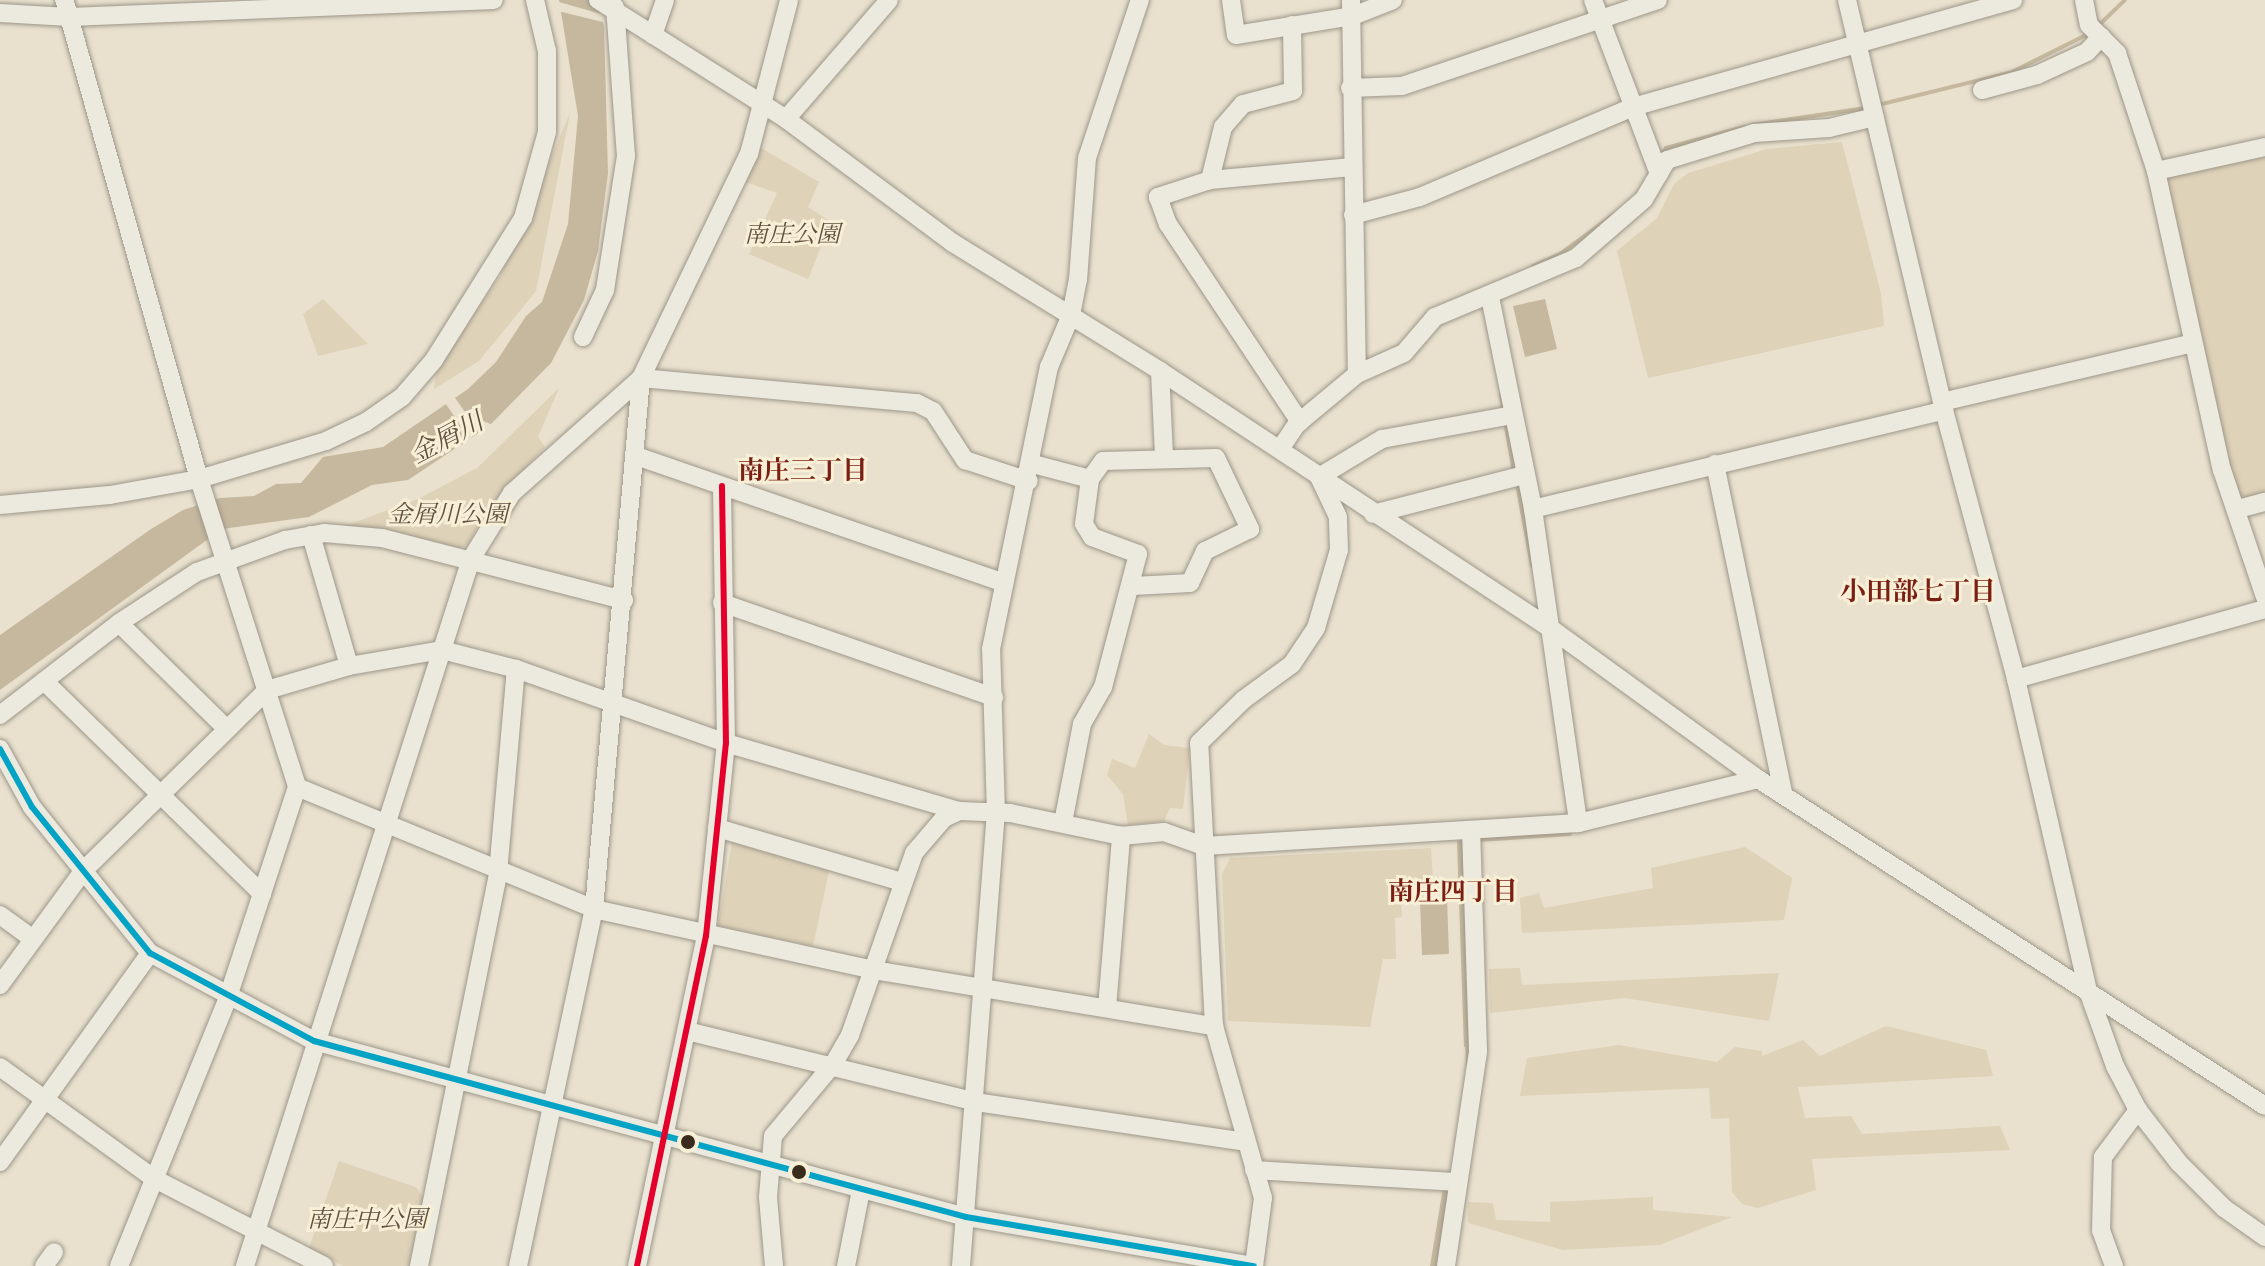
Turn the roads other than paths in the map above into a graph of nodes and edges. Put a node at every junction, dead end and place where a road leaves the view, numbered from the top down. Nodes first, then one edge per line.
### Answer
1 (494, 0) edge
2 (535, 0) edge
3 (598, 0) edge
4 (665, 0) edge
5 (789, 0) edge
6 (889, 0) edge
7 (1140, 0) edge
8 (1231, 0) edge
9 (1393, 0) edge
10 (1658, 0) edge
11 (1847, 0) edge
12 (2013, 0) edge
13 (2084, 0) edge
14 (345, 4) edge
15 (242, 5) edge
16 (615, 6) edge
17 (67, 8) edge
18 (1352, 8) edge
19 (1596, 9) edge
20 (0, 13) edge
21 (1292, 25) junction
22 (2095, 31) junction
23 (653, 35) junction
24 (1856, 41) junction
25 (1350, 88) junction
26 (1982, 90) dead end
27 (1633, 107) junction
28 (762, 108) junction
29 (1873, 109) junction
30 (786, 119) junction
31 (2265, 147) edge
32 (1352, 167) junction
33 (2156, 171) junction
34 (1659, 174) junction
35 (1210, 180) junction
36 (1353, 215) junction
37 (1484, 299) junction
38 (1071, 315) junction
39 (583, 337) dead end
40 (2193, 343) junction
41 (1160, 371) junction
42 (1357, 374) junction
43 (641, 378) junction
44 (1943, 406) junction
45 (1506, 416) junction
46 (1300, 422) junction
47 (1280, 449) junction
48 (636, 456) junction
49 (1164, 457) junction
50 (1715, 464) junction
51 (1031, 473) junction
52 (1319, 477) junction
53 (1517, 477) junction
54 (1090, 479) junction
55 (722, 486) junction
56 (200, 488) junction
57 (2265, 502) edge
58 (0, 505) edge
59 (1533, 509) junction
60 (2238, 509) junction
61 (1373, 514) junction
62 (311, 535) junction
63 (471, 559) junction
64 (223, 561) junction
65 (1002, 582) junction
66 (1133, 586) junction
67 (2265, 597) edge
68 (624, 600) junction
69 (722, 603) junction
70 (2265, 609) edge
71 (119, 623) junction
72 (1553, 630) junction
73 (442, 650) junction
74 (349, 666) junction
75 (516, 669) junction
76 (2016, 679) junction
77 (44, 681) junction
78 (267, 690) junction
79 (994, 697) junction
80 (613, 705) junction
81 (0, 715) edge
82 (226, 728) junction
83 (726, 743) junction
84 (0, 749) edge
85 (1758, 779) junction
86 (297, 787) junction
87 (1783, 792) junction
88 (159, 793) junction
89 (959, 811) junction
90 (996, 814) junction
91 (1063, 823) junction
92 (1571, 824) junction
93 (386, 825) junction
94 (717, 828) junction
95 (1471, 830) junction
96 (1121, 836) junction
97 (1204, 846) junction
98 (83, 871) junction
99 (498, 873) junction
100 (902, 882) junction
101 (262, 894) junction
102 (594, 909) junction
103 (0, 915) edge
104 (706, 936) junction
105 (33, 939) junction
106 (150, 953) junction
107 (874, 970) junction
108 (0, 985) edge
109 (984, 988) junction
110 (2088, 991) junction
111 (228, 997) junction
112 (1107, 1008) junction
113 (1214, 1026) junction
114 (687, 1031) junction
115 (314, 1041) junction
116 (834, 1063) junction
117 (0, 1067) edge
118 (456, 1082) junction
119 (44, 1099) junction
120 (975, 1102) junction
121 (2265, 1106) edge
122 (551, 1109) junction
123 (2138, 1110) junction
124 (663, 1139) junction
125 (1245, 1142) junction
126 (0, 1162) edge
127 (769, 1166) junction
128 (1254, 1170) junction
129 (155, 1179) junction
130 (1449, 1182) junction
131 (861, 1190) junction
132 (966, 1217) junction
133 (257, 1232) junction
134 (2265, 1237) edge
135 (119, 1266) edge
136 (245, 1266) edge
137 (324, 1266) edge
138 (419, 1266) edge
139 (518, 1266) edge
140 (637, 1266) edge
141 (774, 1266) edge
142 (846, 1266) edge
143 (961, 1266) edge
144 (1254, 1266) edge
145 (1446, 1266) edge
146 (2114, 1266) edge

1 - 14 street
2 - 56 street
3 - 16 street
4 - 23 street
5 - 28 street
6 - 30 street
7 - 38 street
8 - 21 street
9 - 18 street
10 - 19 street
11 - 24 street
12 - 24 street
13 - 22 street
14 - 15 street
15 - 17 street
16 - 23 street
16 - 39 street
17 - 20 street
17 - 56 street
18 - 21 street
18 - 25 street
19 - 25 street
19 - 27 street
21 - 35 street
22 - 26 street
22 - 33 street
23 - 28 street
24 - 27 street
24 - 29 street
25 - 32 street
27 - 34 street
27 - 36 street
28 - 30 street
28 - 43 street
29 - 34 street
29 - 44 street
30 - 38 street
31 - 33 street
32 - 35 street
32 - 36 street
33 - 40 street
34 - 37 street
35 - 46 street
36 - 42 street
37 - 42 street
37 - 45 street
38 - 41 street
38 - 51 street
40 - 44 street
40 - 60 street
41 - 47 street
41 - 49 street
42 - 46 street
43 - 48 street
43 - 51 street
43 - 63 street
44 - 50 street
44 - 76 street
45 - 52 street
45 - 53 street
46 - 47 street
47 - 52 street
48 - 55 street
48 - 68 street
49 - 54 street
49 - 66 street
50 - 59 street
50 - 87 street
51 - 54 street
51 - 65 street
52 - 61 street
52 - 97 street
53 - 59 street
53 - 61 street
54 - 66 street
55 - 65 street
55 - 69 street
56 - 58 street
56 - 64 street
57 - 60 street
59 - 72 street
60 - 67 street
61 - 72 street
62 - 63 street
62 - 64 street
62 - 74 street
63 - 68 street
63 - 73 street
64 - 71 street
64 - 78 street
65 - 79 street
66 - 91 street
68 - 80 street
69 - 79 street
69 - 83 street
70 - 76 street
71 - 77 street
71 - 82 street
72 - 85 street
72 - 92 street
73 - 74 street
73 - 75 street
73 - 93 street
74 - 78 street
75 - 80 street
75 - 99 street
76 - 110 street
77 - 81 street
77 - 88 street
78 - 82 street
78 - 86 street
79 - 90 street
80 - 83 street
80 - 102 street
82 - 88 street
83 - 89 street
83 - 94 street
84 - 98 street
85 - 87 street
85 - 92 street
86 - 93 street
86 - 101 street
87 - 110 street
88 - 98 street
88 - 101 street
89 - 90 street
89 - 100 street
90 - 91 street
90 - 109 street
91 - 96 street
92 - 95 street
93 - 99 street
93 - 115 street
94 - 100 street
94 - 104 street
95 - 97 street
95 - 130 street
96 - 97 street
96 - 112 street
97 - 113 street
98 - 105 street
98 - 106 street
99 - 102 street
99 - 118 street
100 - 107 street
101 - 111 street
102 - 104 street
102 - 122 street
103 - 105 street
104 - 107 street
104 - 114 street
105 - 108 street
106 - 111 street
106 - 119 street
107 - 109 street
107 - 116 street
109 - 112 street
109 - 120 street
110 - 121 street
110 - 123 street
111 - 115 street
111 - 129 street
112 - 113 street
113 - 125 street
114 - 116 street
114 - 124 street
115 - 118 street
115 - 133 street
116 - 120 street
116 - 127 street
117 - 119 street
118 - 122 street
118 - 138 street
119 - 126 street
119 - 129 street
120 - 125 street
120 - 132 street
122 - 124 street
122 - 139 street
123 - 134 street
123 - 146 street
124 - 127 street
124 - 140 street
125 - 128 street
127 - 131 street
127 - 141 street
128 - 130 street
128 - 144 street
129 - 133 street
129 - 135 street
130 - 145 street
131 - 132 street
131 - 142 street
132 - 143 street
132 - 144 street
133 - 136 street
133 - 137 street

